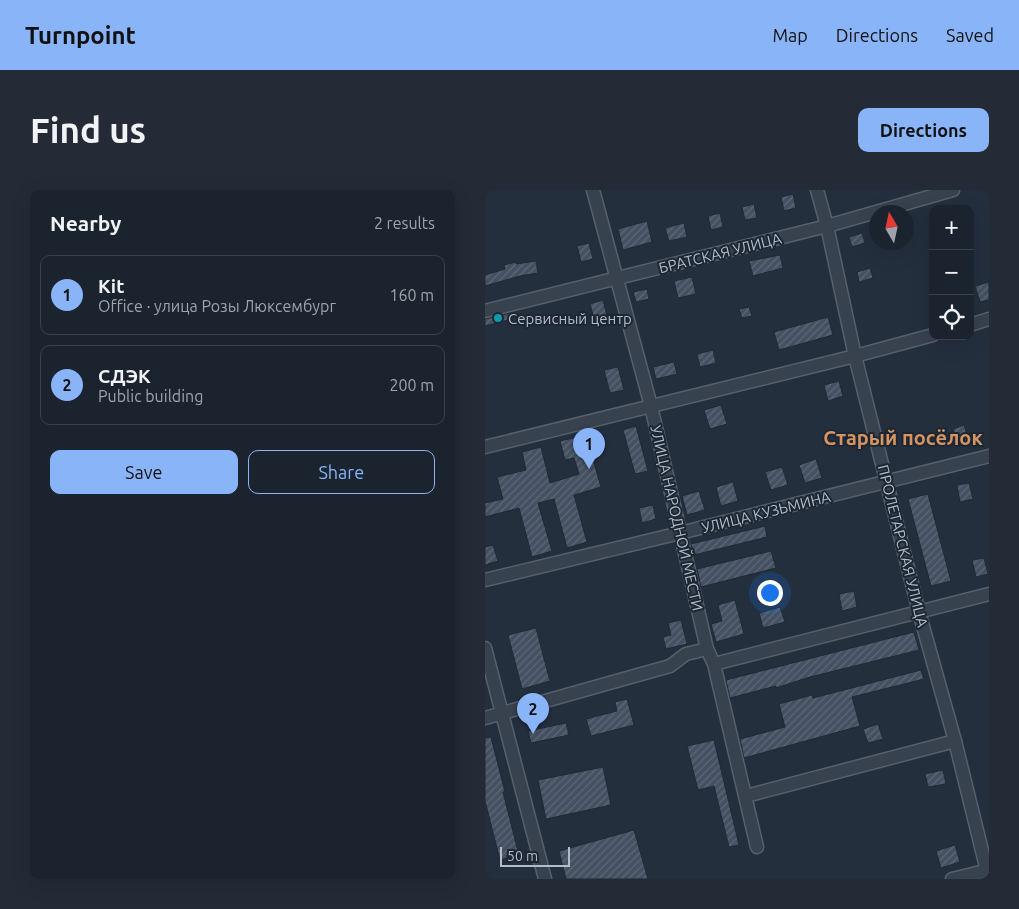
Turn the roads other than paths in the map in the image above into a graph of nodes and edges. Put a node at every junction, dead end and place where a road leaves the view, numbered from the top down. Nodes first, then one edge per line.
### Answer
1 (593, 190) edge
2 (817, 190) edge
3 (953, 190) edge
4 (827, 226) junction
5 (615, 278) junction
6 (485, 311) edge
7 (989, 320) edge
8 (974, 324) edge
9 (929, 336) edge
10 (855, 356) junction
11 (651, 406) junction
12 (485, 447) edge
13 (989, 456) edge
14 (888, 482) junction
15 (680, 533) junction
16 (485, 580) edge
17 (989, 594) edge
18 (919, 612) junction
19 (485, 648) edge
20 (707, 649) junction
21 (714, 664) junction
22 (502, 714) junction
23 (485, 718) edge
24 (955, 741) junction
25 (746, 796) junction
26 (757, 847) dead end
27 (988, 871) edge
28 (545, 879) edge
29 (952, 879) edge

1 - 5 street, УЛИЦА НАРОДНОЙ МЕСТИ
2 - 4 street, ПРОЛЕТАРСКАЯ УЛИЦА
3 - 4 street, БРАТСКАЯ УЛИЦА
4 - 5 street, БРАТСКАЯ УЛИЦА
4 - 10 street, ПРОЛЕТАРСКАЯ УЛИЦА
5 - 6 street, БРАТСКАЯ УЛИЦА
5 - 11 street, УЛИЦА НАРОДНОЙ МЕСТИ
7 - 8 street
9 - 10 street
10 - 11 street
10 - 14 street, ПРОЛЕТАРСКАЯ УЛИЦА
11 - 12 street
11 - 15 street, УЛИЦА НАРОДНОЙ МЕСТИ
13 - 14 street, УЛИЦА КУЗЬМИНА
14 - 15 street, УЛИЦА КУЗЬМИНА
14 - 18 street, ПРОЛЕТАРСКАЯ УЛИЦА
15 - 16 street, УЛИЦА КУЗЬМИНА
15 - 20 street, УЛИЦА НАРОДНОЙ МЕСТИ
17 - 18 street
18 - 21 street
18 - 24 street, ПРОЛЕТАРСКАЯ УЛИЦА
19 - 22 street
20 - 21 street, УЛИЦА НАРОДНОЙ МЕСТИ
20 - 22 street
21 - 25 street, УЛИЦА НАРОДНОЙ МЕСТИ
22 - 23 street
22 - 28 street
24 - 25 street
24 - 27 street, ПРОЛЕТАРСКАЯ УЛИЦА
25 - 26 street, УЛИЦА НАРОДНОЙ МЕСТИ
27 - 29 street

